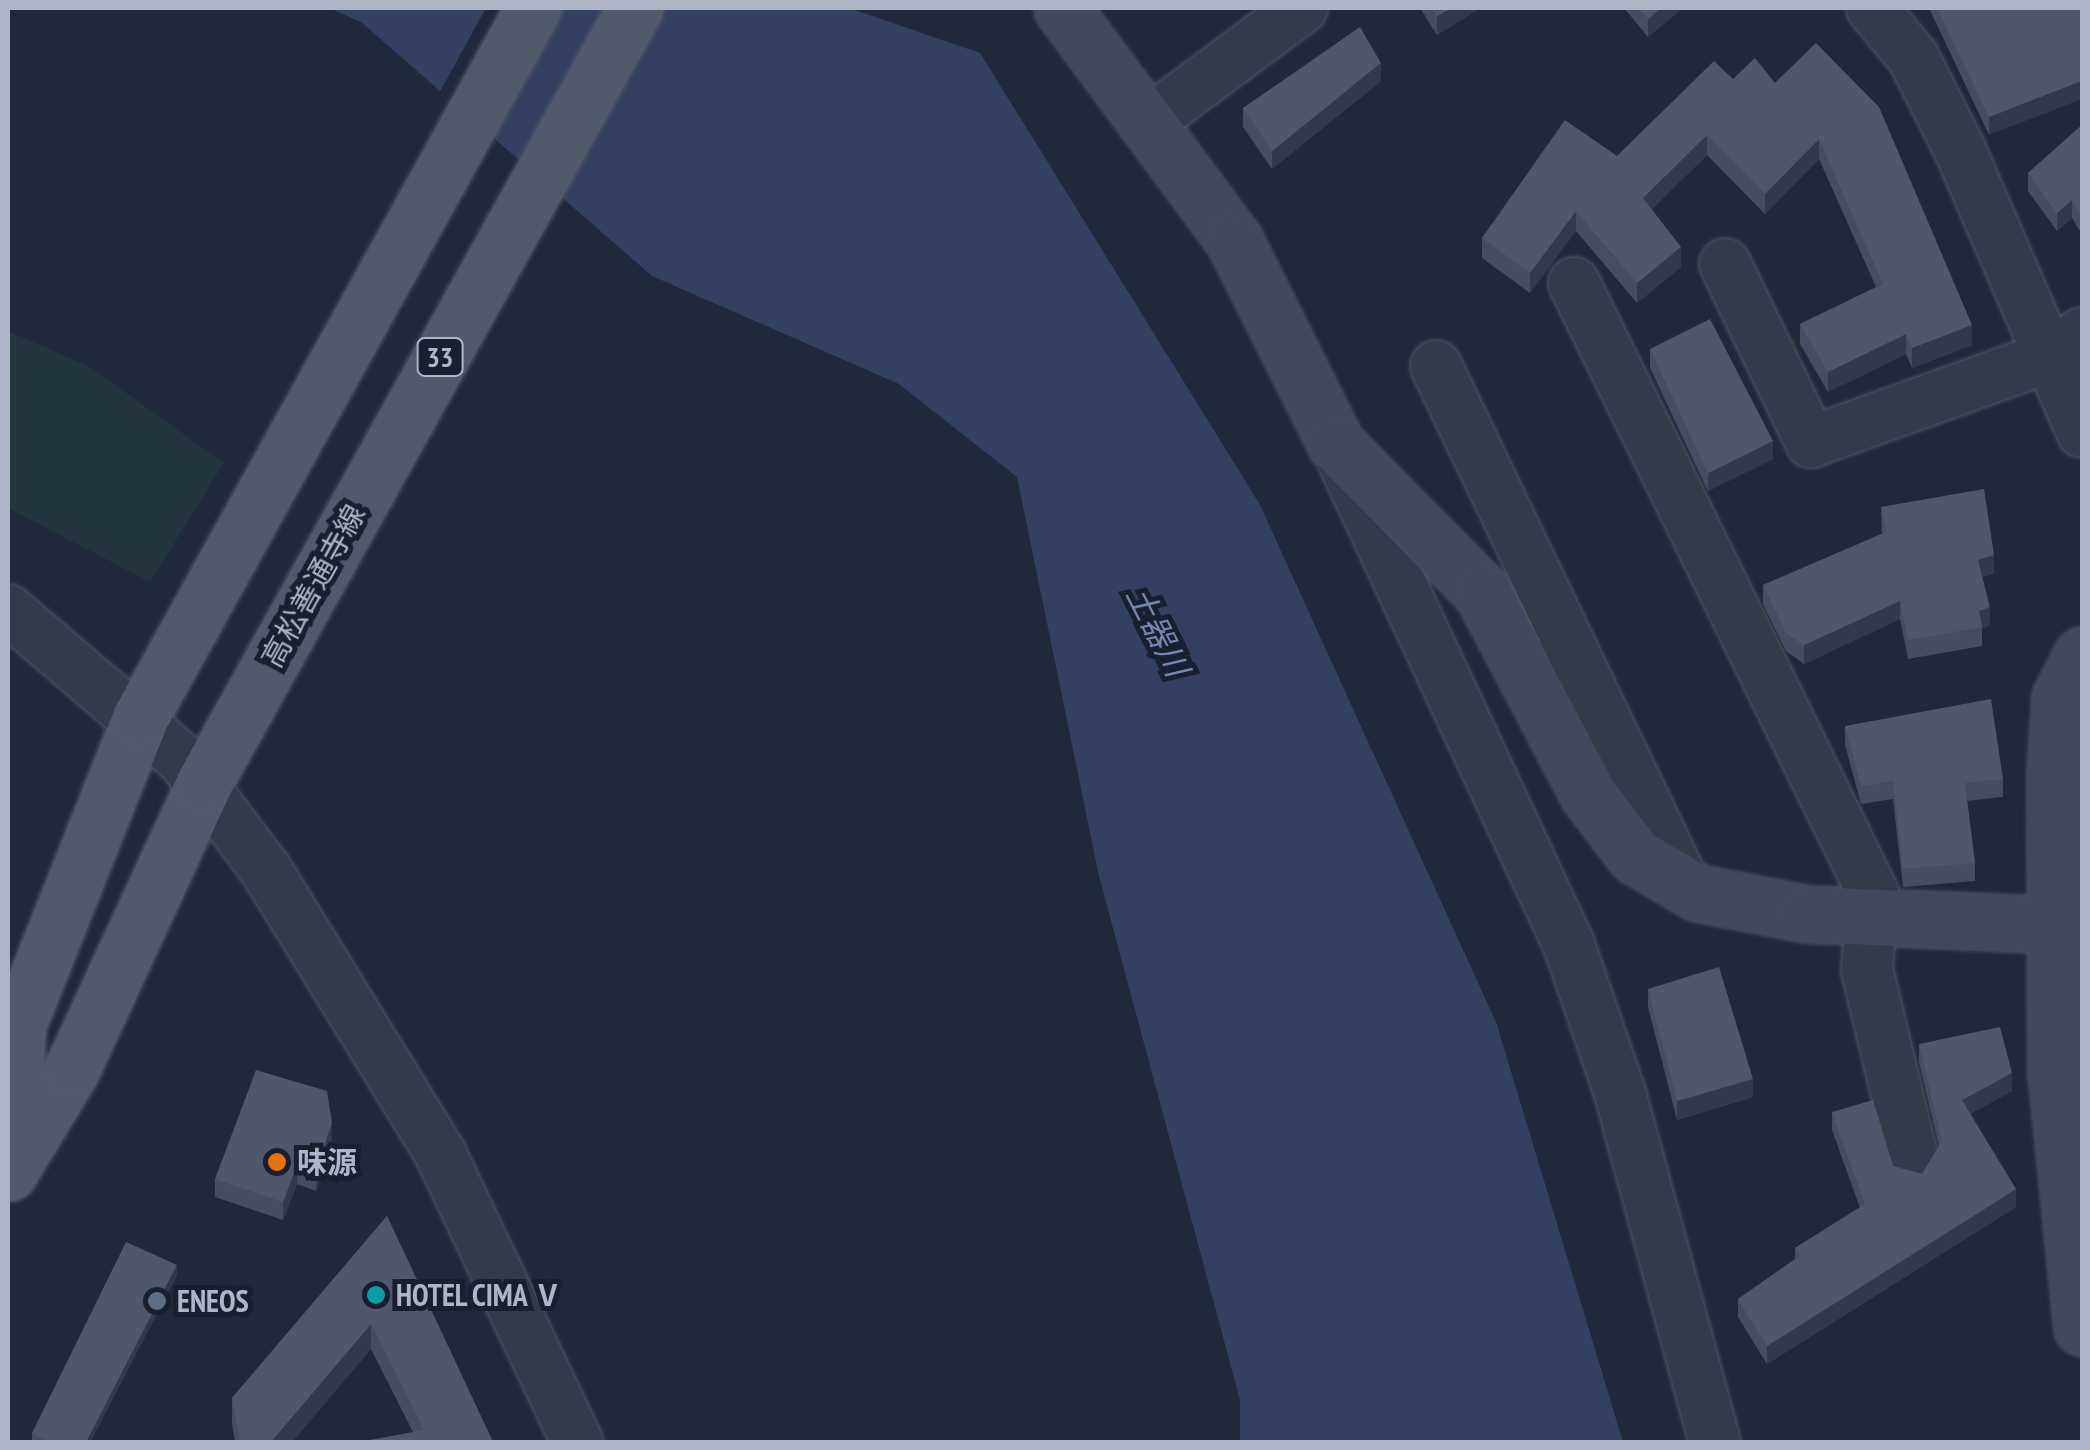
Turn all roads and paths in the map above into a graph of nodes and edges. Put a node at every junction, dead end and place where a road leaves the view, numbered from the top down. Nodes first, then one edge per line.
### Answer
1 (533, 8) edge
2 (634, 8) edge
3 (1062, 8) edge
4 (1302, 8) edge
5 (1875, 9) edge
6 (1147, 124) junction
7 (1726, 264) dead end
8 (1574, 284) dead end
9 (2064, 345) edge
10 (1436, 366) dead end
11 (2082, 432) edge
12 (1336, 444) junction
13 (8, 610) edge
14 (2082, 656) edge
15 (151, 698) junction
16 (204, 784) junction
17 (1684, 884) junction
18 (1871, 916) junction
19 (2055, 924) junction
20 (1914, 1165) dead end
21 (8, 1175) edge
22 (2082, 1328) edge
23 (577, 1442) edge
24 (1715, 1442) edge

1 - 15 main road, 高松善通寺線 / 33
2 - 16 main road, 高松善通寺線 / 33
3 - 6 street
4 - 6 street
5 - 9 street
6 - 12 street
7 - 9 street
8 - 18 street
9 - 11 street
10 - 17 street
12 - 17 street
12 - 24 street
13 - 15 street
14 - 19 street
15 - 16 street
15 - 21 main road, 高松善通寺線 / 33
16 - 21 main road, 高松善通寺線 / 33
16 - 23 street
17 - 18 street
18 - 19 street
18 - 20 street
19 - 22 street

